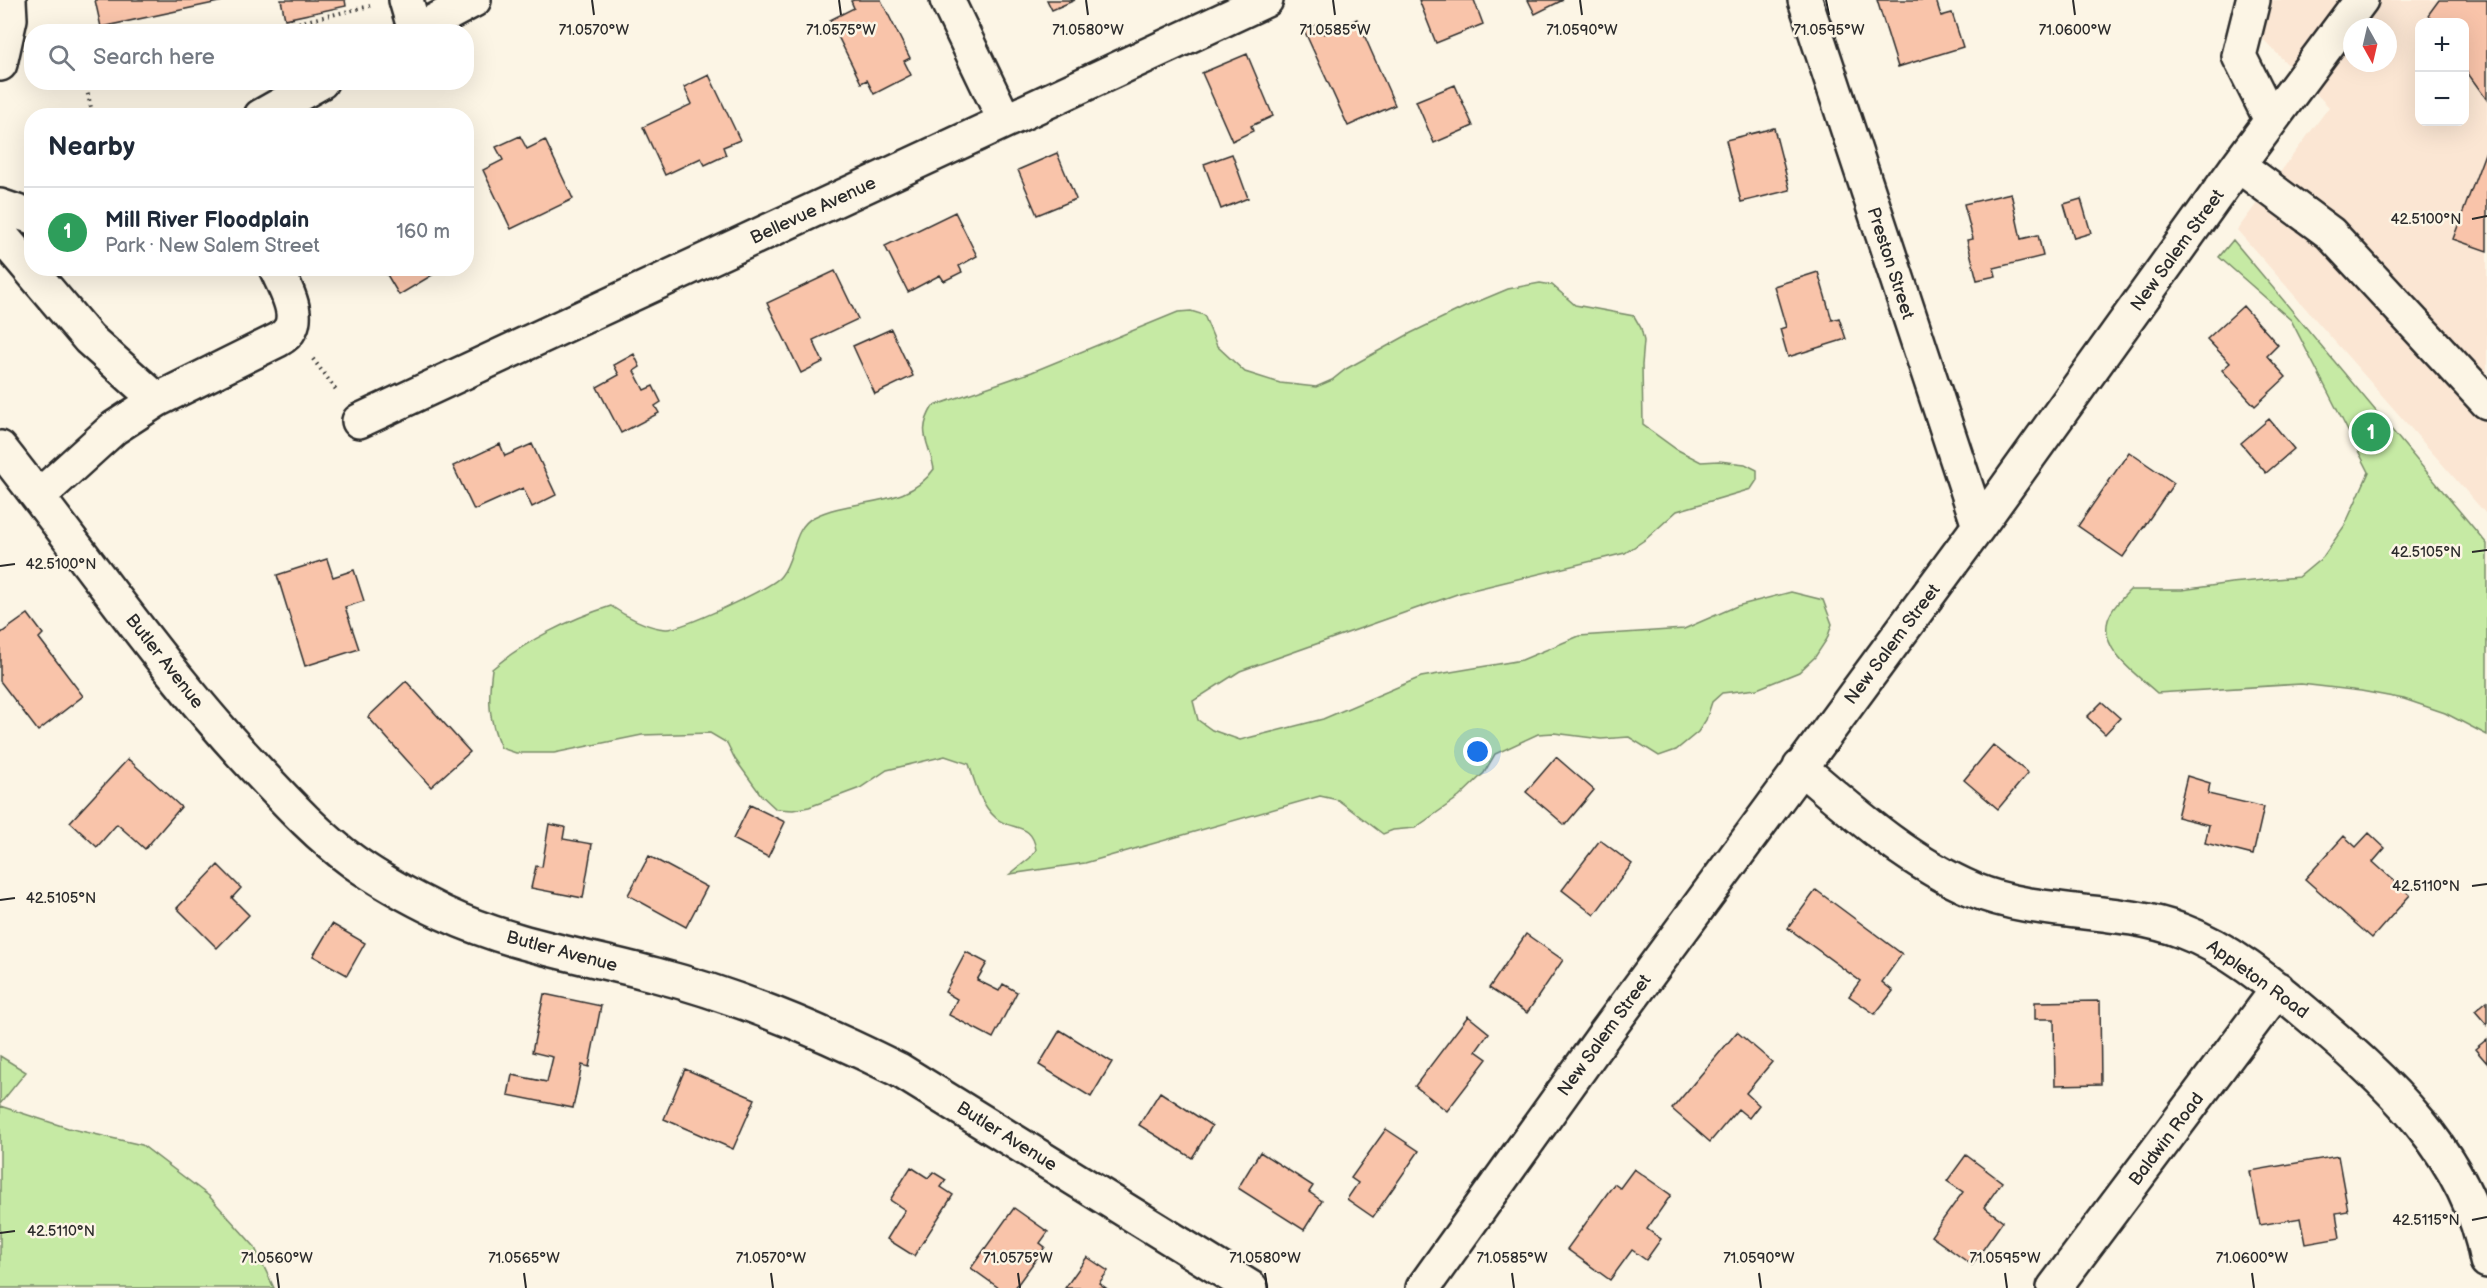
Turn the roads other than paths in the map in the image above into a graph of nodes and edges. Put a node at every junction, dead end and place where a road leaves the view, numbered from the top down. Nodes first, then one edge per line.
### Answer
1 (9, 0) edge
2 (406, 0) edge
3 (474, 0) edge
4 (947, 0) edge
5 (1266, 0) edge
6 (1805, 0) edge
7 (2253, 0) edge
8 (2361, 0) edge
9 (413, 24) edge
10 (428, 24) edge
11 (0, 64) edge
12 (307, 90) edge
13 (275, 108) edge
14 (2271, 120) junction
15 (1005, 121) junction
16 (2238, 165) junction
17 (0, 206) edge
18 (24, 215) edge
19 (0, 234) edge
20 (24, 262) edge
21 (36, 276) edge
22 (279, 276) edge
23 (157, 400) junction
24 (2487, 402) edge
25 (359, 421) road end
26 (0, 448) edge
27 (38, 496) junction
28 (1979, 526) junction
29 (1800, 767) junction
30 (2277, 989) junction
31 (2487, 1261) edge
32 (1251, 1288) edge
33 (1423, 1288) edge
34 (2054, 1288) edge

1 - 11 street
2 - 9 street
3 - 10 street
4 - 15 street
5 - 15 street, Bellevue Avenue
6 - 28 street, Preston Street
7 - 14 street
8 - 14 street, New Salem Street
12 - 13 street
14 - 16 street, New Salem Street
15 - 25 street, Bellevue Avenue
16 - 24 street
16 - 28 street, New Salem Street
17 - 18 street
19 - 20 street
21 - 23 street
22 - 23 street
23 - 27 street
26 - 27 street, Butler Avenue
27 - 32 street, Butler Avenue
28 - 29 street, New Salem Street
29 - 30 street, Appleton Road
29 - 33 street, New Salem Street
30 - 31 street, Appleton Road
30 - 34 street, Baldwin Road

